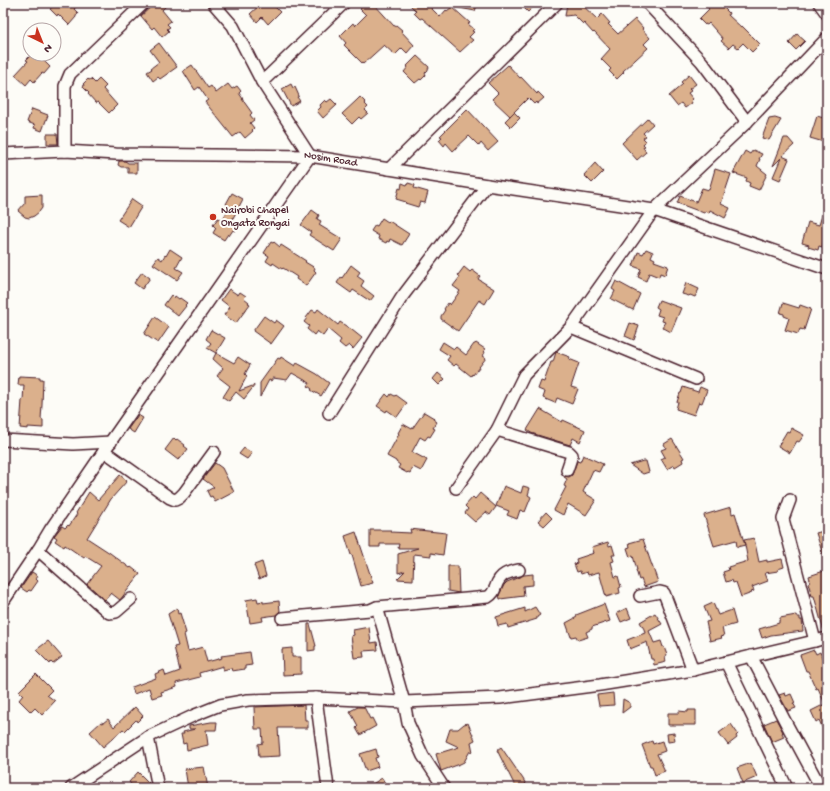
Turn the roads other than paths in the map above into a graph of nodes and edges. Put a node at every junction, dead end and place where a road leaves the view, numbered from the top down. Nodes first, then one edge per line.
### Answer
1 (144, 3) edge
2 (214, 3) edge
3 (344, 3) edge
4 (557, 3) edge
5 (647, 3) edge
6 (820, 3) edge
7 (827, 14) edge
8 (827, 38) edge
9 (262, 82) junction
10 (747, 122) junction
11 (65, 151) junction
12 (3, 154) edge
13 (310, 156) junction
14 (389, 169) junction
15 (487, 185) junction
16 (654, 210) junction
17 (827, 269) edge
18 (571, 327) junction
19 (696, 379) dead end
20 (329, 413) dead end
21 (497, 430) junction
22 (3, 440) edge
23 (111, 442) junction
24 (104, 451) junction
25 (214, 452) dead end
26 (567, 470) dead end
27 (456, 488) dead end
28 (790, 500) dead end
29 (38, 550) junction
30 (520, 570) dead end
31 (640, 596) dead end
32 (131, 599) dead end
33 (3, 602) edge
34 (377, 607) junction
35 (282, 618) dead end
36 (827, 638) edge
37 (815, 641) junction
38 (751, 656) junction
39 (726, 662) junction
40 (693, 670) junction
41 (316, 698) junction
42 (404, 702) junction
43 (148, 737) junction
44 (786, 786) dead end
45 (71, 788) edge
46 (158, 788) edge
47 (328, 788) edge
48 (444, 788) edge
49 (821, 788) edge

1 - 11 street
2 - 9 street
3 - 9 street
4 - 14 street
5 - 10 street
6 - 7 street
8 - 10 street
9 - 13 street
10 - 16 street
11 - 12 street, Nosim Road
11 - 13 street, Nosim Road
13 - 14 street, Nosim Road
13 - 23 street
14 - 15 street, Nosim Road
15 - 16 street, Nosim Road
15 - 20 street
16 - 17 street, Nosim Road
16 - 18 street
18 - 19 street
18 - 21 street
21 - 26 street
21 - 27 street
22 - 23 street
23 - 24 street
24 - 25 street
24 - 29 street
28 - 37 street
29 - 32 street
29 - 33 street
30 - 34 street
31 - 40 street
34 - 35 street
34 - 42 street
36 - 37 street
37 - 38 street
38 - 39 street
38 - 49 street
39 - 40 street
39 - 44 street
40 - 42 street
41 - 42 street
41 - 43 street
41 - 47 street
42 - 48 street
43 - 45 street
43 - 46 street

